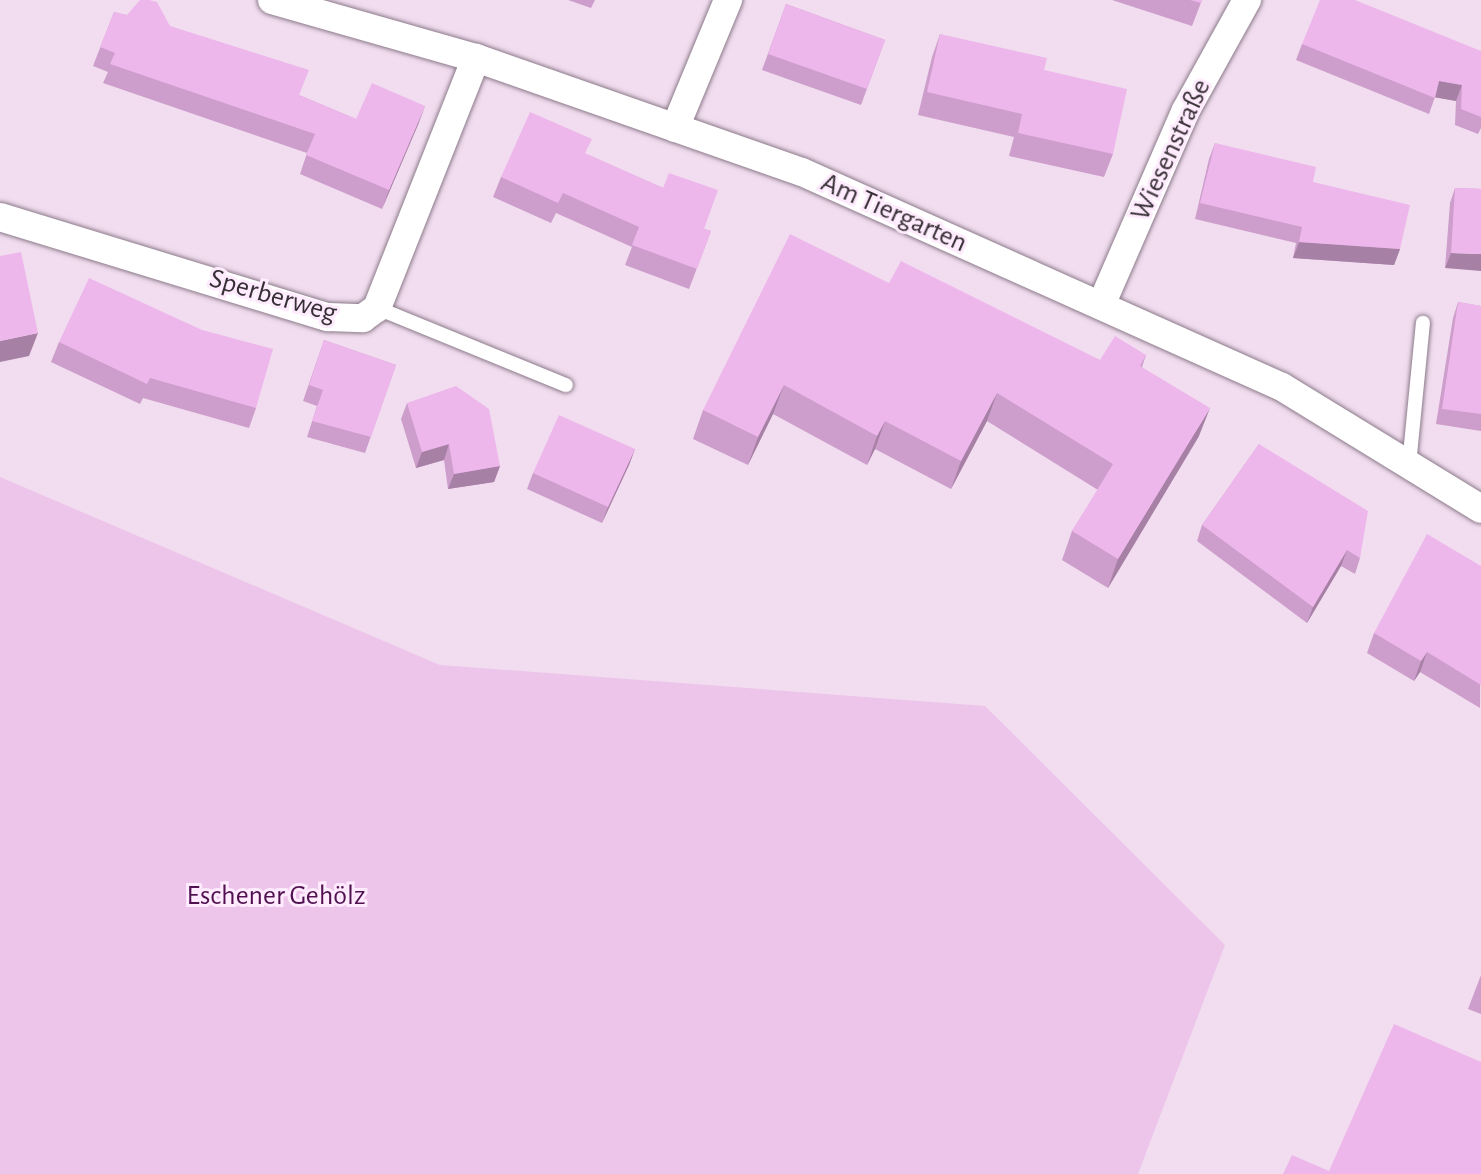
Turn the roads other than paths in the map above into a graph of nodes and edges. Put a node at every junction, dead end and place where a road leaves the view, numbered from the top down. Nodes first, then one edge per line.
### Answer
1 (272, 0) edge
2 (728, 0) edge
3 (1247, 0) edge
4 (476, 58) junction
5 (675, 128) junction
6 (0, 217) edge
7 (1102, 303) junction
8 (377, 308) junction
9 (1423, 323) dead end
10 (566, 385) dead end
11 (1409, 465) junction
12 (1481, 509) edge

1 - 4 street, Am Tiergarten
2 - 5 street
3 - 7 street, Wiesenstraße
4 - 5 street, Am Tiergarten
4 - 8 street, Sperberweg
5 - 7 street, Am Tiergarten
6 - 8 street, Sperberweg
7 - 11 street, Am Tiergarten
8 - 10 lane
9 - 11 lane
11 - 12 street, Am Tiergarten

